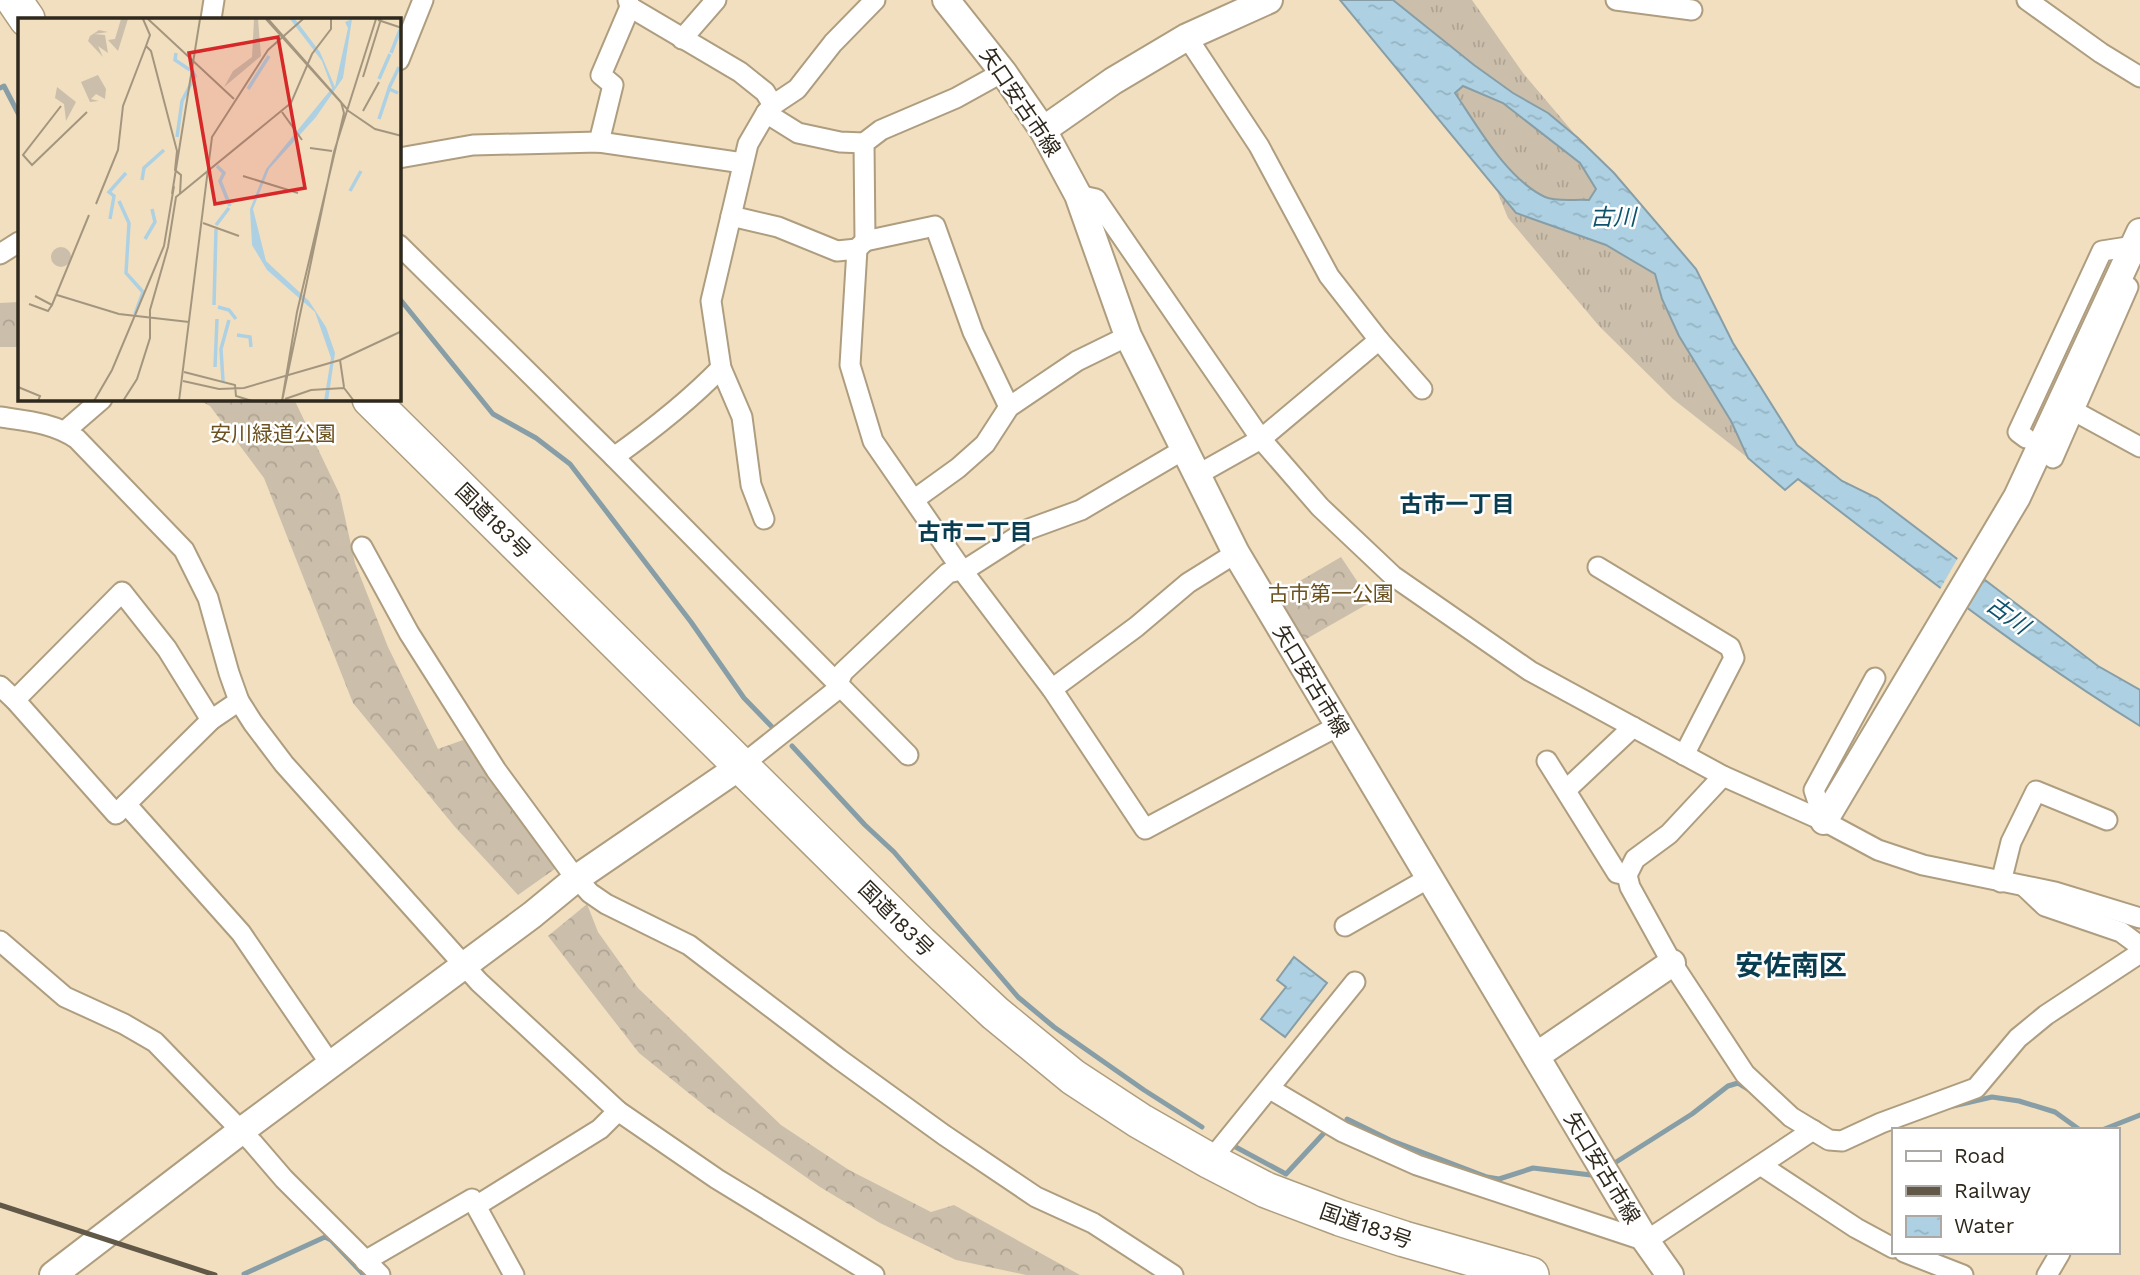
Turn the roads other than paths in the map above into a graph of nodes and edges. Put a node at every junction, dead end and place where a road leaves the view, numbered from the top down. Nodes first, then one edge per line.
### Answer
1 (14, 0) edge
2 (214, 0) edge
3 (423, 0) edge
4 (716, 0) edge
5 (875, 0) edge
6 (946, 0) edge
7 (1269, 0) edge
8 (1616, 0) edge
9 (2027, 0) edge
10 (629, 4) edge
11 (1692, 10) dead end
12 (26, 18) edge
13 (211, 18) edge
14 (1186, 37) junction
15 (682, 39) junction
16 (401, 55) edge
17 (1003, 72) junction
18 (2140, 77) edge
19 (769, 109) junction
20 (1044, 130) junction
21 (599, 142) junction
22 (863, 142) junction
23 (401, 158) edge
24 (743, 163) junction
25 (1079, 195) junction
26 (731, 216) junction
27 (2138, 242) edge
28 (18, 243) edge
29 (861, 245) junction
30 (401, 247) edge
31 (0, 254) edge
32 (1128, 336) junction
33 (1380, 340) junction
34 (721, 368) junction
35 (1422, 389) dead end
36 (100, 401) edge
37 (372, 401) edge
38 (1009, 407) junction
39 (2074, 411) junction
40 (0, 417) edge
41 (65, 431) junction
42 (2026, 438) dead end
43 (1261, 439) junction
44 (2140, 447) edge
45 (1183, 450) junction
46 (2047, 453) dead end
47 (614, 457) junction
48 (1197, 475) junction
49 (915, 499) junction
50 (764, 519) dead end
51 (362, 547) dead end
52 (1236, 553) junction
53 (1598, 567) dead end
54 (962, 570) junction
55 (1875, 678) dead end
56 (838, 683) junction
57 (0, 686) edge
58 (1052, 689) junction
59 (15, 700) junction
60 (239, 701) junction
61 (211, 720) junction
62 (1339, 726) junction
63 (1633, 727) junction
64 (908, 755) dead end
65 (1684, 755) junction
66 (1547, 761) dead end
67 (742, 765) junction
68 (1723, 776) junction
69 (1566, 790) junction
70 (126, 804) junction
71 (2107, 820) dead end
72 (1824, 821) junction
73 (1627, 874) junction
74 (577, 878) junction
75 (1429, 878) junction
76 (2001, 882) junction
77 (2024, 887) junction
78 (2140, 918) edge
79 (1345, 926) dead end
80 (0, 941) edge
81 (2140, 946) edge
82 (2140, 953) edge
83 (1672, 963) junction
84 (464, 966) junction
85 (1355, 982) dead end
86 (1536, 1056) junction
87 (331, 1065) junction
88 (1270, 1089) junction
89 (618, 1111) junction
90 (241, 1131) junction
91 (1806, 1134) junction
92 (1210, 1161) junction
93 (1762, 1166) junction
94 (476, 1206) junction
95 (1892, 1247) edge
96 (2059, 1254) edge
97 (1927, 1257) edge
98 (365, 1261) junction
99 (1656, 1262) edge
100 (53, 1275) edge
101 (380, 1275) edge
102 (514, 1275) edge
103 (874, 1275) edge
104 (1173, 1275) edge
105 (1531, 1275) edge
106 (1963, 1275) edge
107 (2047, 1275) edge

1 - 12 highway
2 - 13 street
3 - 16 street
4 - 15 street
5 - 19 street
6 - 17 street, 矢口安古市線
7 - 14 street
8 - 11 street
9 - 18 street
10 - 15 street
10 - 21 street
14 - 20 street
14 - 33 street
15 - 19 street
17 - 20 street, 矢口安古市線
17 - 22 street
19 - 22 street
19 - 24 street
20 - 25 street, 矢口安古市線
21 - 23 street
21 - 24 street
22 - 29 street
24 - 26 street
25 - 32 street, 矢口安古市線
25 - 43 street
26 - 29 street
26 - 34 street
27 - 39 street
27 - 42 street
27 - 72 street
28 - 31 street
29 - 38 street
29 - 49 street
30 - 47 street
32 - 38 street
32 - 45 street, 矢口安古市線
33 - 35 street
33 - 43 street
34 - 47 street
34 - 50 street
36 - 41 street
37 - 67 highway, 国道183号
38 - 49 street
39 - 44 street
39 - 46 street
40 - 41 street
41 - 60 street
43 - 48 street
43 - 63 street
45 - 48 street, 矢口安古市線
45 - 54 street
47 - 56 street
48 - 52 street, 矢口安古市線
49 - 54 street
51 - 74 street
52 - 58 street
52 - 62 street, 矢口安古市線
53 - 65 street
54 - 56 street
54 - 58 street
55 - 72 street
56 - 64 street
56 - 67 street
57 - 59 street
58 - 62 street
59 - 61 street
59 - 70 street
60 - 61 street
60 - 84 street
61 - 70 street
62 - 75 street, 矢口安古市線
63 - 65 street
63 - 69 street
65 - 68 street
66 - 69 street
67 - 74 street
67 - 92 highway, 国道183号
68 - 72 street
68 - 73 street
69 - 73 street
70 - 87 street
71 - 76 street
72 - 76 street
73 - 83 street
74 - 84 street
74 - 104 street
75 - 79 street
75 - 86 street, 矢口安古市線
76 - 77 street
77 - 78 street
77 - 81 street
80 - 90 street
82 - 91 street
83 - 86 street
83 - 91 street
84 - 87 street
84 - 89 street
85 - 88 street
86 - 99 street, 矢口安古市線
87 - 90 street
88 - 92 street
88 - 99 street
89 - 94 street
89 - 103 street
90 - 98 street
90 - 100 street
91 - 93 street
92 - 105 highway, 国道183号
93 - 95 street
93 - 99 street
94 - 98 street
94 - 102 street
96 - 107 street
97 - 106 street
98 - 101 street

